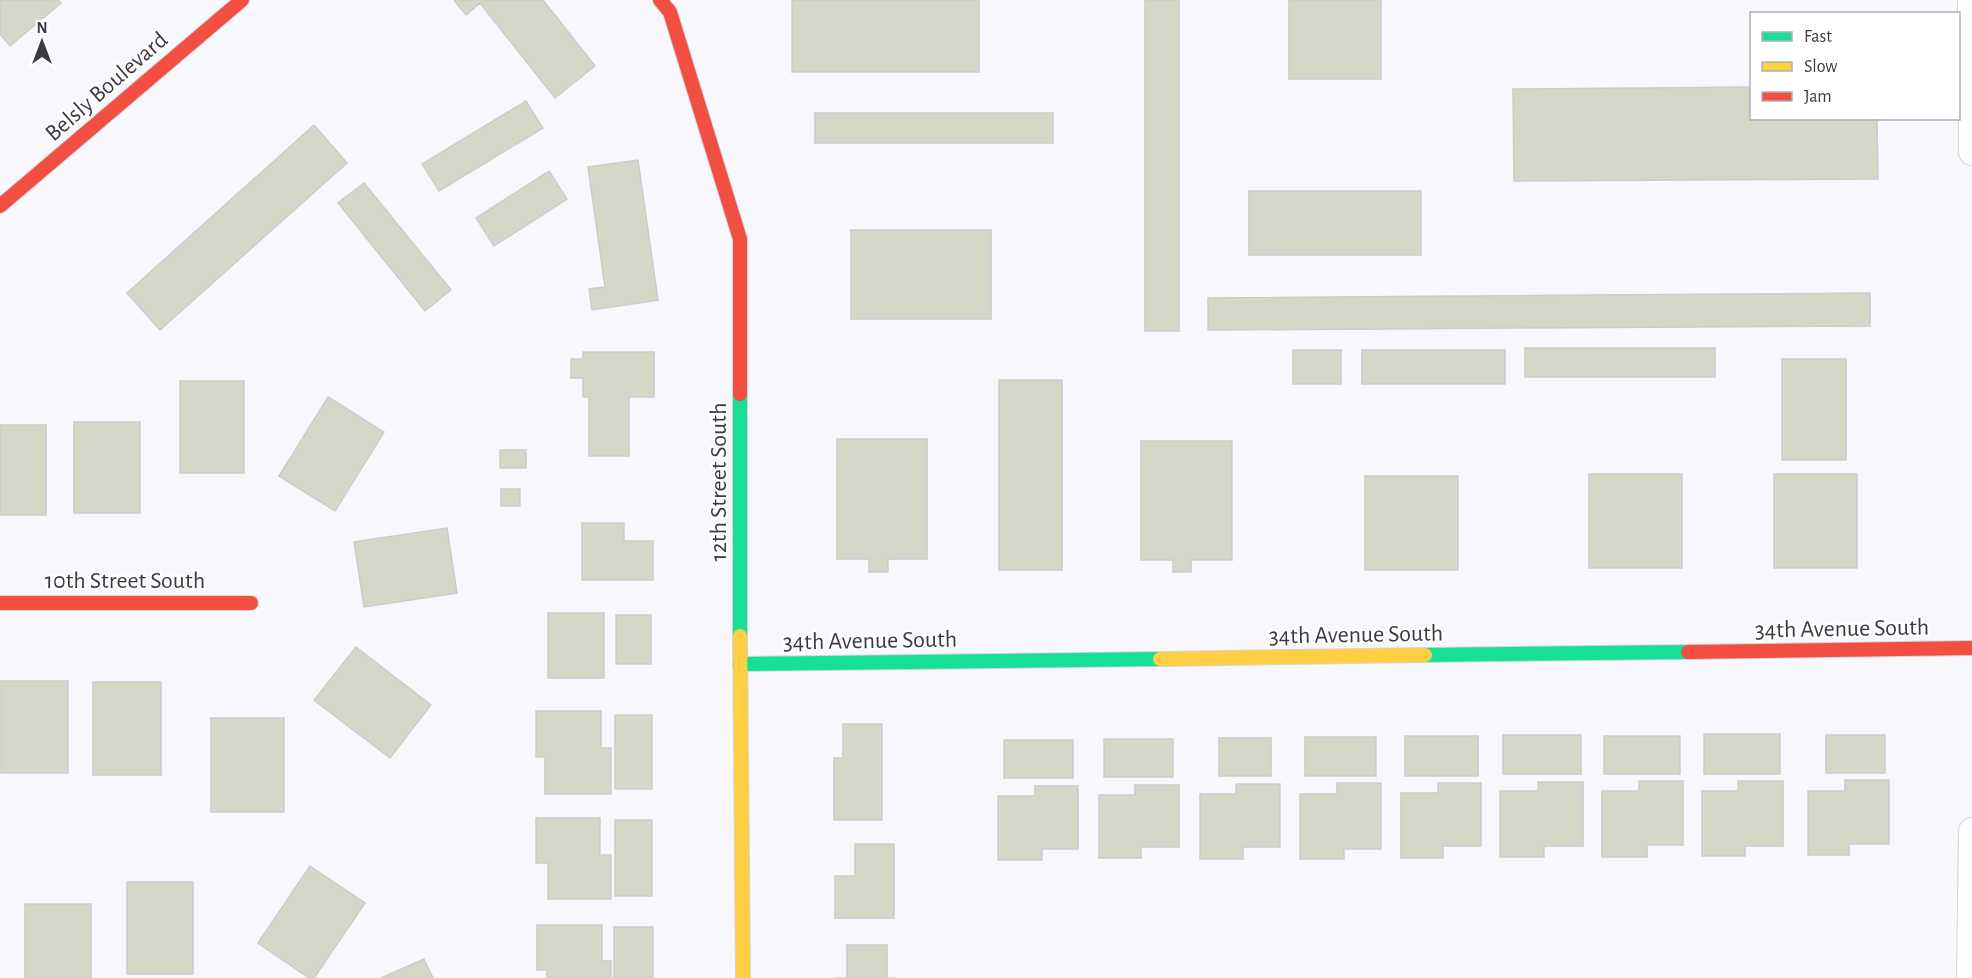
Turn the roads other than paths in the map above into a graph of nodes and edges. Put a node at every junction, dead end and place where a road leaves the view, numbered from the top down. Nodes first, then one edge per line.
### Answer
1 (242, 0) edge
2 (660, 0) edge
3 (1971, 0) edge
4 (1972, 152) edge
5 (0, 206) edge
6 (0, 603) edge
7 (251, 603) dead end
8 (1972, 648) edge
9 (740, 664) junction
10 (1972, 831) edge
11 (743, 978) edge
12 (1970, 978) edge

1 - 5 street, Belsly Boulevard
2 - 9 street, 12th Street South
3 - 4 street
6 - 7 street, 10th Street South
8 - 9 street, 34th Avenue South
9 - 11 street, 12th Street South
10 - 12 street

